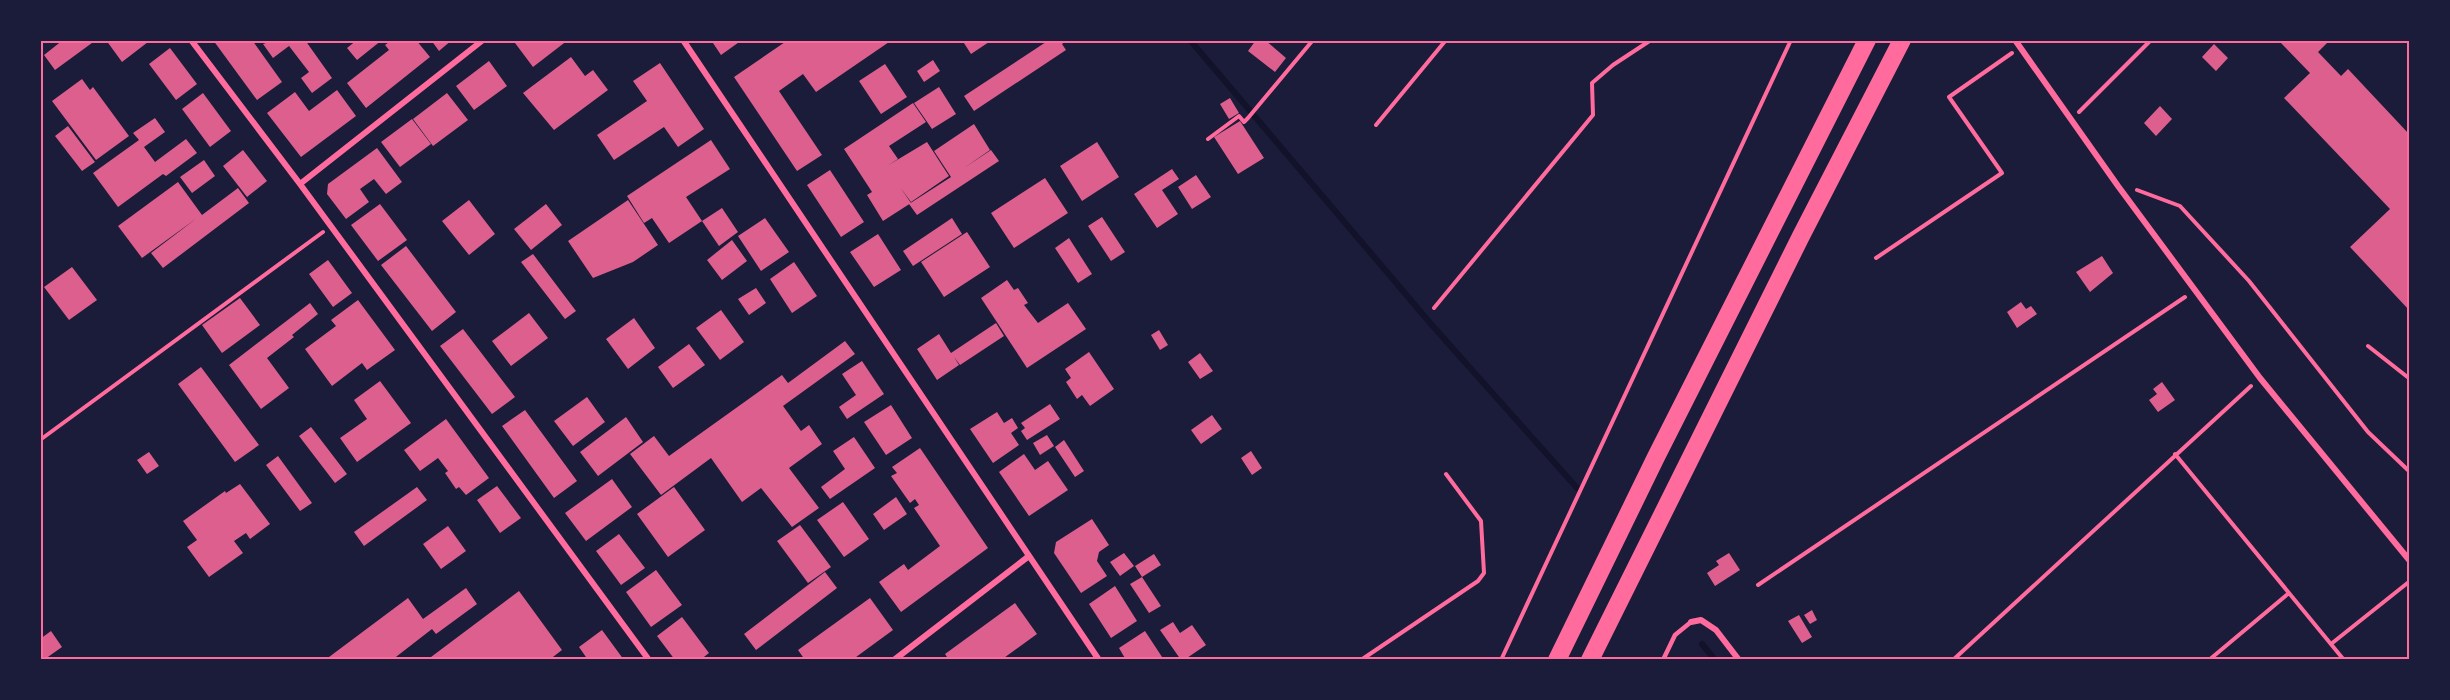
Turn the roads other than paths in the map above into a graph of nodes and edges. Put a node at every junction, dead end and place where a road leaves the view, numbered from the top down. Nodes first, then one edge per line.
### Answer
1 (191, 40) edge
2 (483, 40) edge
3 (683, 40) edge
4 (1867, 40) edge
5 (1902, 40) edge
6 (2015, 40) edge
7 (300, 184) junction
8 (1029, 556) junction
9 (2409, 561) edge
10 (1691, 622) joint
11 (649, 660) edge
12 (894, 660) edge
13 (1099, 660) edge
14 (1557, 660) edge
15 (1590, 660) edge
16 (1663, 660) edge
17 (1739, 660) edge

1 - 7 street
2 - 7 street
3 - 8 street
4 - 14 highway
5 - 15 highway
6 - 9 street
7 - 11 street
8 - 12 street
8 - 13 street
10 - 16 lane
10 - 17 street

